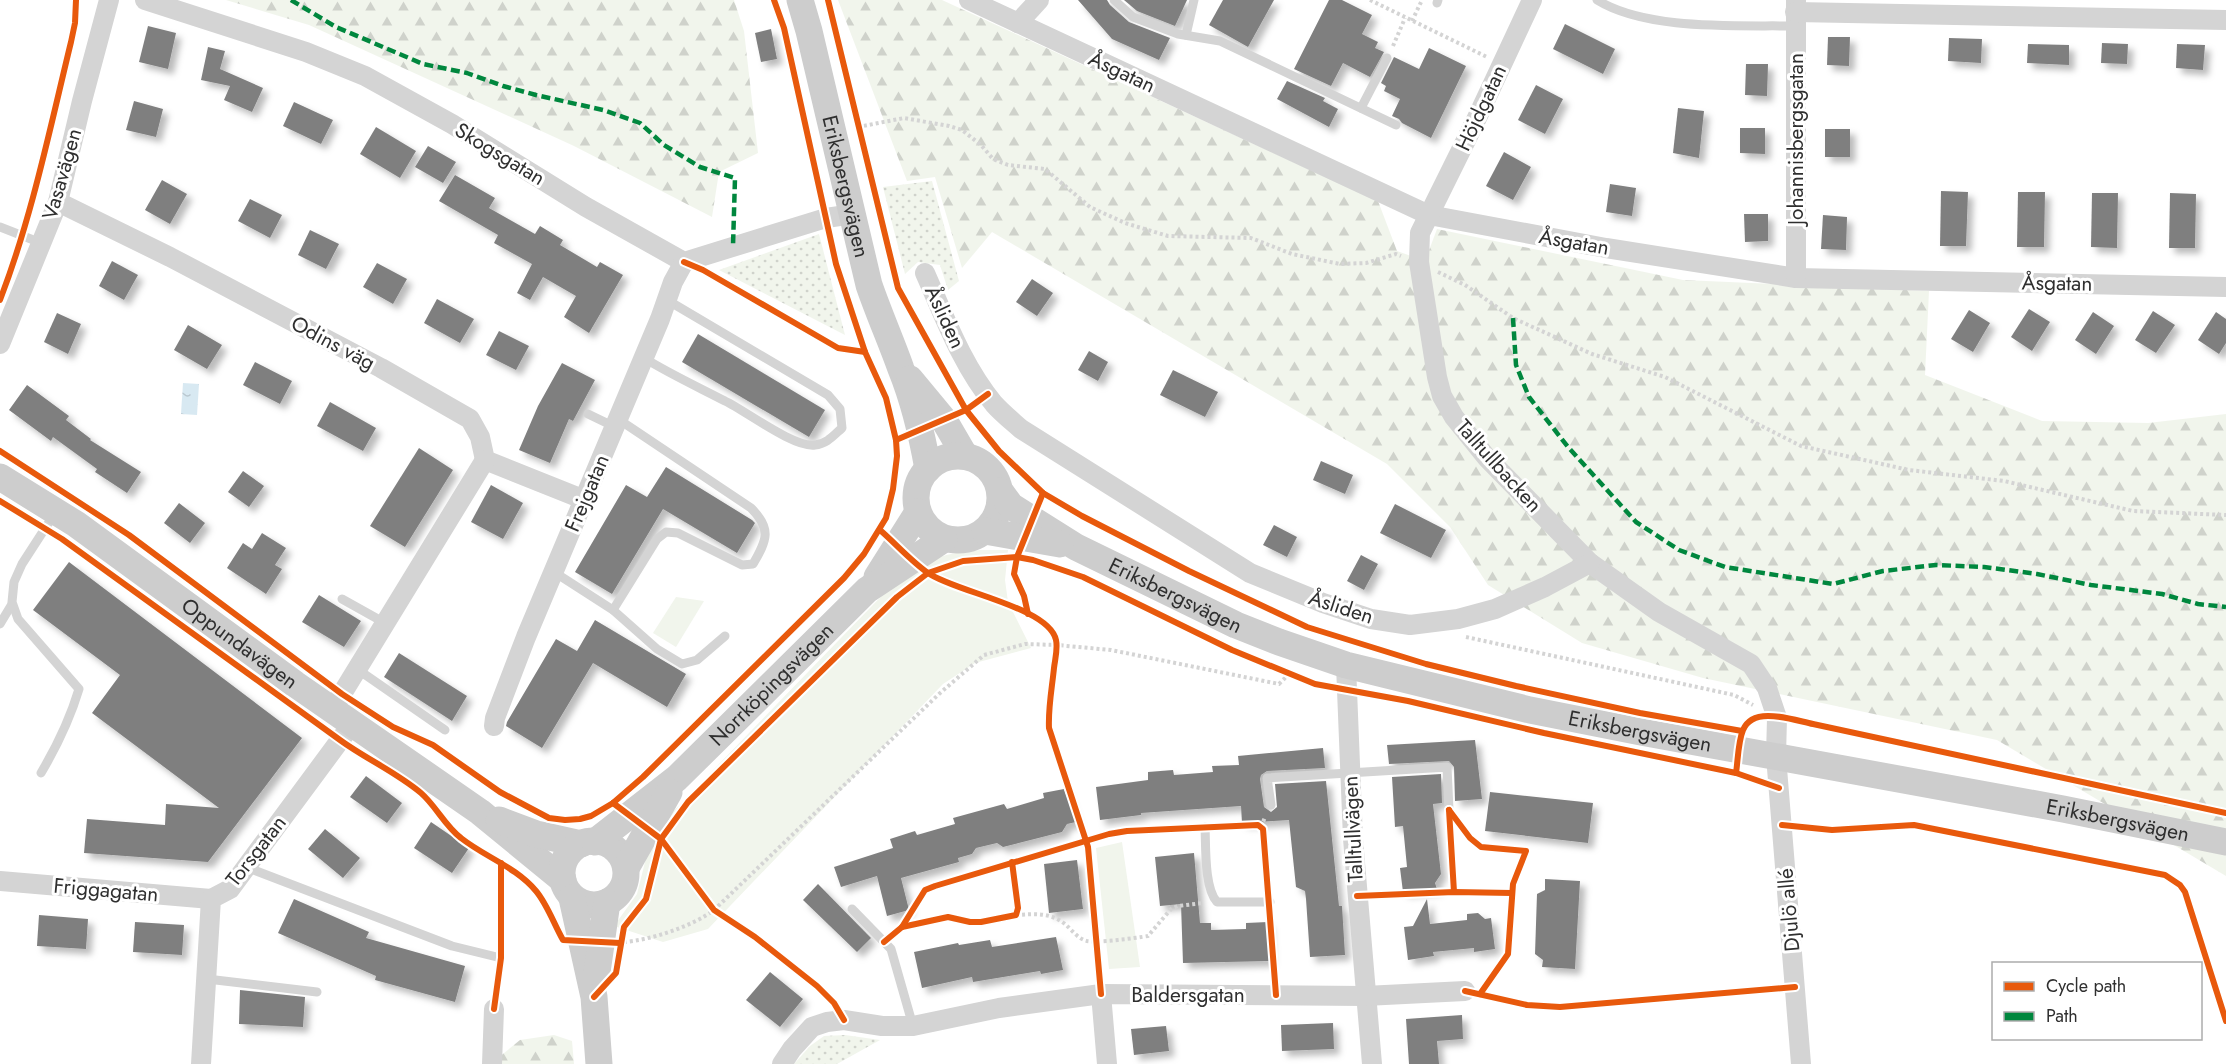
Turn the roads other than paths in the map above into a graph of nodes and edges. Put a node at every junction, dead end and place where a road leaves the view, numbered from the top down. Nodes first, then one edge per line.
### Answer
1 (109, 0) edge
2 (145, 0) edge
3 (800, 0) edge
4 (969, 0) edge
5 (1039, 0) edge
6 (1114, 0) edge
7 (1194, 0) edge
8 (1532, 0) edge
9 (1597, 0) edge
10 (2067, 8) edge
11 (1796, 13) edge
12 (2226, 20) edge
13 (1018, 23) junction
14 (1186, 35) junction
15 (1387, 57) road end
16 (1361, 108) junction
17 (1396, 125) dead end
18 (58, 202) junction
19 (853, 214) junction
20 (1429, 215) junction
21 (0, 227) edge
22 (41, 243) junction
23 (684, 262) junction
24 (925, 273) dead end
25 (1796, 278) junction
26 (2226, 287) edge
27 (667, 300) junction
28 (0, 344) edge
29 (644, 358) junction
30 (902, 370) junction
31 (588, 414) dead end
32 (617, 423) junction
33 (965, 456) junction
34 (485, 460) junction
35 (927, 469) junction
36 (0, 477) edge
37 (1000, 491) junction
38 (585, 500) junction
39 (56, 511) junction
40 (918, 512) junction
41 (985, 531) junction
42 (944, 539) junction
43 (1076, 547) junction
44 (1590, 563) junction
45 (554, 572) junction
46 (867, 590) junction
47 (342, 599) dead end
48 (12, 604) junction
49 (613, 610) junction
50 (385, 623) junction
51 (0, 624) edge
52 (725, 636) dead end
53 (1346, 665) junction
54 (357, 669) junction
55 (342, 717) junction
56 (494, 726) dead end
57 (445, 730) dead end
58 (1776, 756) junction
59 (1350, 772) junction
60 (41, 773) dead end
61 (677, 778) junction
62 (1271, 805) dead end
63 (1449, 810) dead end
64 (480, 812) junction
65 (1205, 827) dead end
66 (2226, 842) edge
67 (588, 843) junction
68 (246, 867) junction
69 (626, 868) junction
70 (0, 881) edge
71 (568, 889) junction
72 (211, 899) junction
73 (607, 902) junction
74 (1270, 902) dead end
75 (852, 909) dead end
76 (501, 958) dead end
77 (207, 979) junction
78 (1465, 991) dead end
79 (317, 992) dead end
80 (1101, 994) junction
81 (1365, 996) junction
82 (594, 997) junction
83 (494, 1009) dead end
84 (913, 1026) junction
85 (201, 1064) edge
86 (492, 1064) edge
87 (599, 1064) edge
88 (782, 1064) edge
89 (1107, 1064) edge
90 (1372, 1064) edge
91 (1801, 1064) edge

1 - 18 street, Vasavägen
2 - 23 street, Skogsgatan
3 - 19 main road, Eriksbergsvägen
4 - 13 street, Åsgatan
5 - 13 street
6 - 14 lane
7 - 14 lane
8 - 20 street, Höjdgatan
9 - 11 lane
10 - 11 street
10 - 12 street
11 - 25 street, Johannisbergsgatan
13 - 20 street, Åsgatan
14 - 16 lane
15 - 16 lane
16 - 17 lane
18 - 22 street, Vasavägen
18 - 34 street, Odins väg
19 - 23 street
19 - 30 main road, Eriksbergsvägen
20 - 25 street, Åsgatan
20 - 44 street, Talltullbacken
21 - 22 lane
22 - 28 street, Vasavägen
23 - 27 street, Frejgatan
24 - 44 street, Åsliden
25 - 26 street, Åsgatan
27 - 29 street, Frejgatan
27 - 29 lane
29 - 32 street, Frejgatan
30 - 33 main road, Eriksbergsvägen
30 - 35 main road, Eriksbergsvägen
31 - 32 lane
32 - 38 street, Frejgatan
32 - 49 lane
33 - 35 main road
33 - 37 main road
34 - 38 street
34 - 50 street, Torsgatan
35 - 40 main road
36 - 39 main road, Oppundavägen
37 - 41 main road
37 - 43 main road, Eriksbergsvägen
38 - 45 street, Frejgatan
39 - 48 lane
39 - 55 main road, Oppundavägen
40 - 42 main road
40 - 46 main road, Norrköpingsvägen
41 - 42 main road
41 - 43 main road, Eriksbergsvägen
42 - 46 main road, Norrköpingsvägen
43 - 53 main road, Eriksbergsvägen
44 - 58 street
45 - 49 lane
45 - 56 street, Frejgatan
46 - 61 main road, Norrköpingsvägen
47 - 50 lane
48 - 51 lane
48 - 60 lane
49 - 52 lane
50 - 54 street, Torsgatan
53 - 58 main road, Eriksbergsvägen
53 - 59 street, Talltullvägen
54 - 55 street, Torsgatan
54 - 57 lane
55 - 64 main road, Oppundavägen
55 - 68 street, Torsgatan
58 - 66 main road, Eriksbergsvägen
58 - 91 street, Djulö allé
59 - 62 lane
59 - 63 lane
59 - 81 street, Talltullvägen
61 - 67 main road, Norrköpingsvägen
61 - 69 main road, Norrköpingsvägen
64 - 67 main road, Oppundavägen
64 - 71 main road, Oppundavägen
65 - 74 lane
67 - 69 main road
67 - 71 main road
68 - 72 street, Torsgatan
68 - 76 lane
69 - 73 main road
70 - 72 street, Friggagatan
71 - 73 main road
71 - 82 main road
72 - 77 street, Torsgatan
73 - 82 main road
75 - 84 lane
77 - 79 lane
77 - 85 street, Torsgatan
78 - 81 street, Baldersgatan
80 - 81 street, Baldersgatan
80 - 84 street, Baldersgatan
80 - 89 street
81 - 90 street, Talltullvägen
82 - 87 main road
83 - 86 street
84 - 88 street

